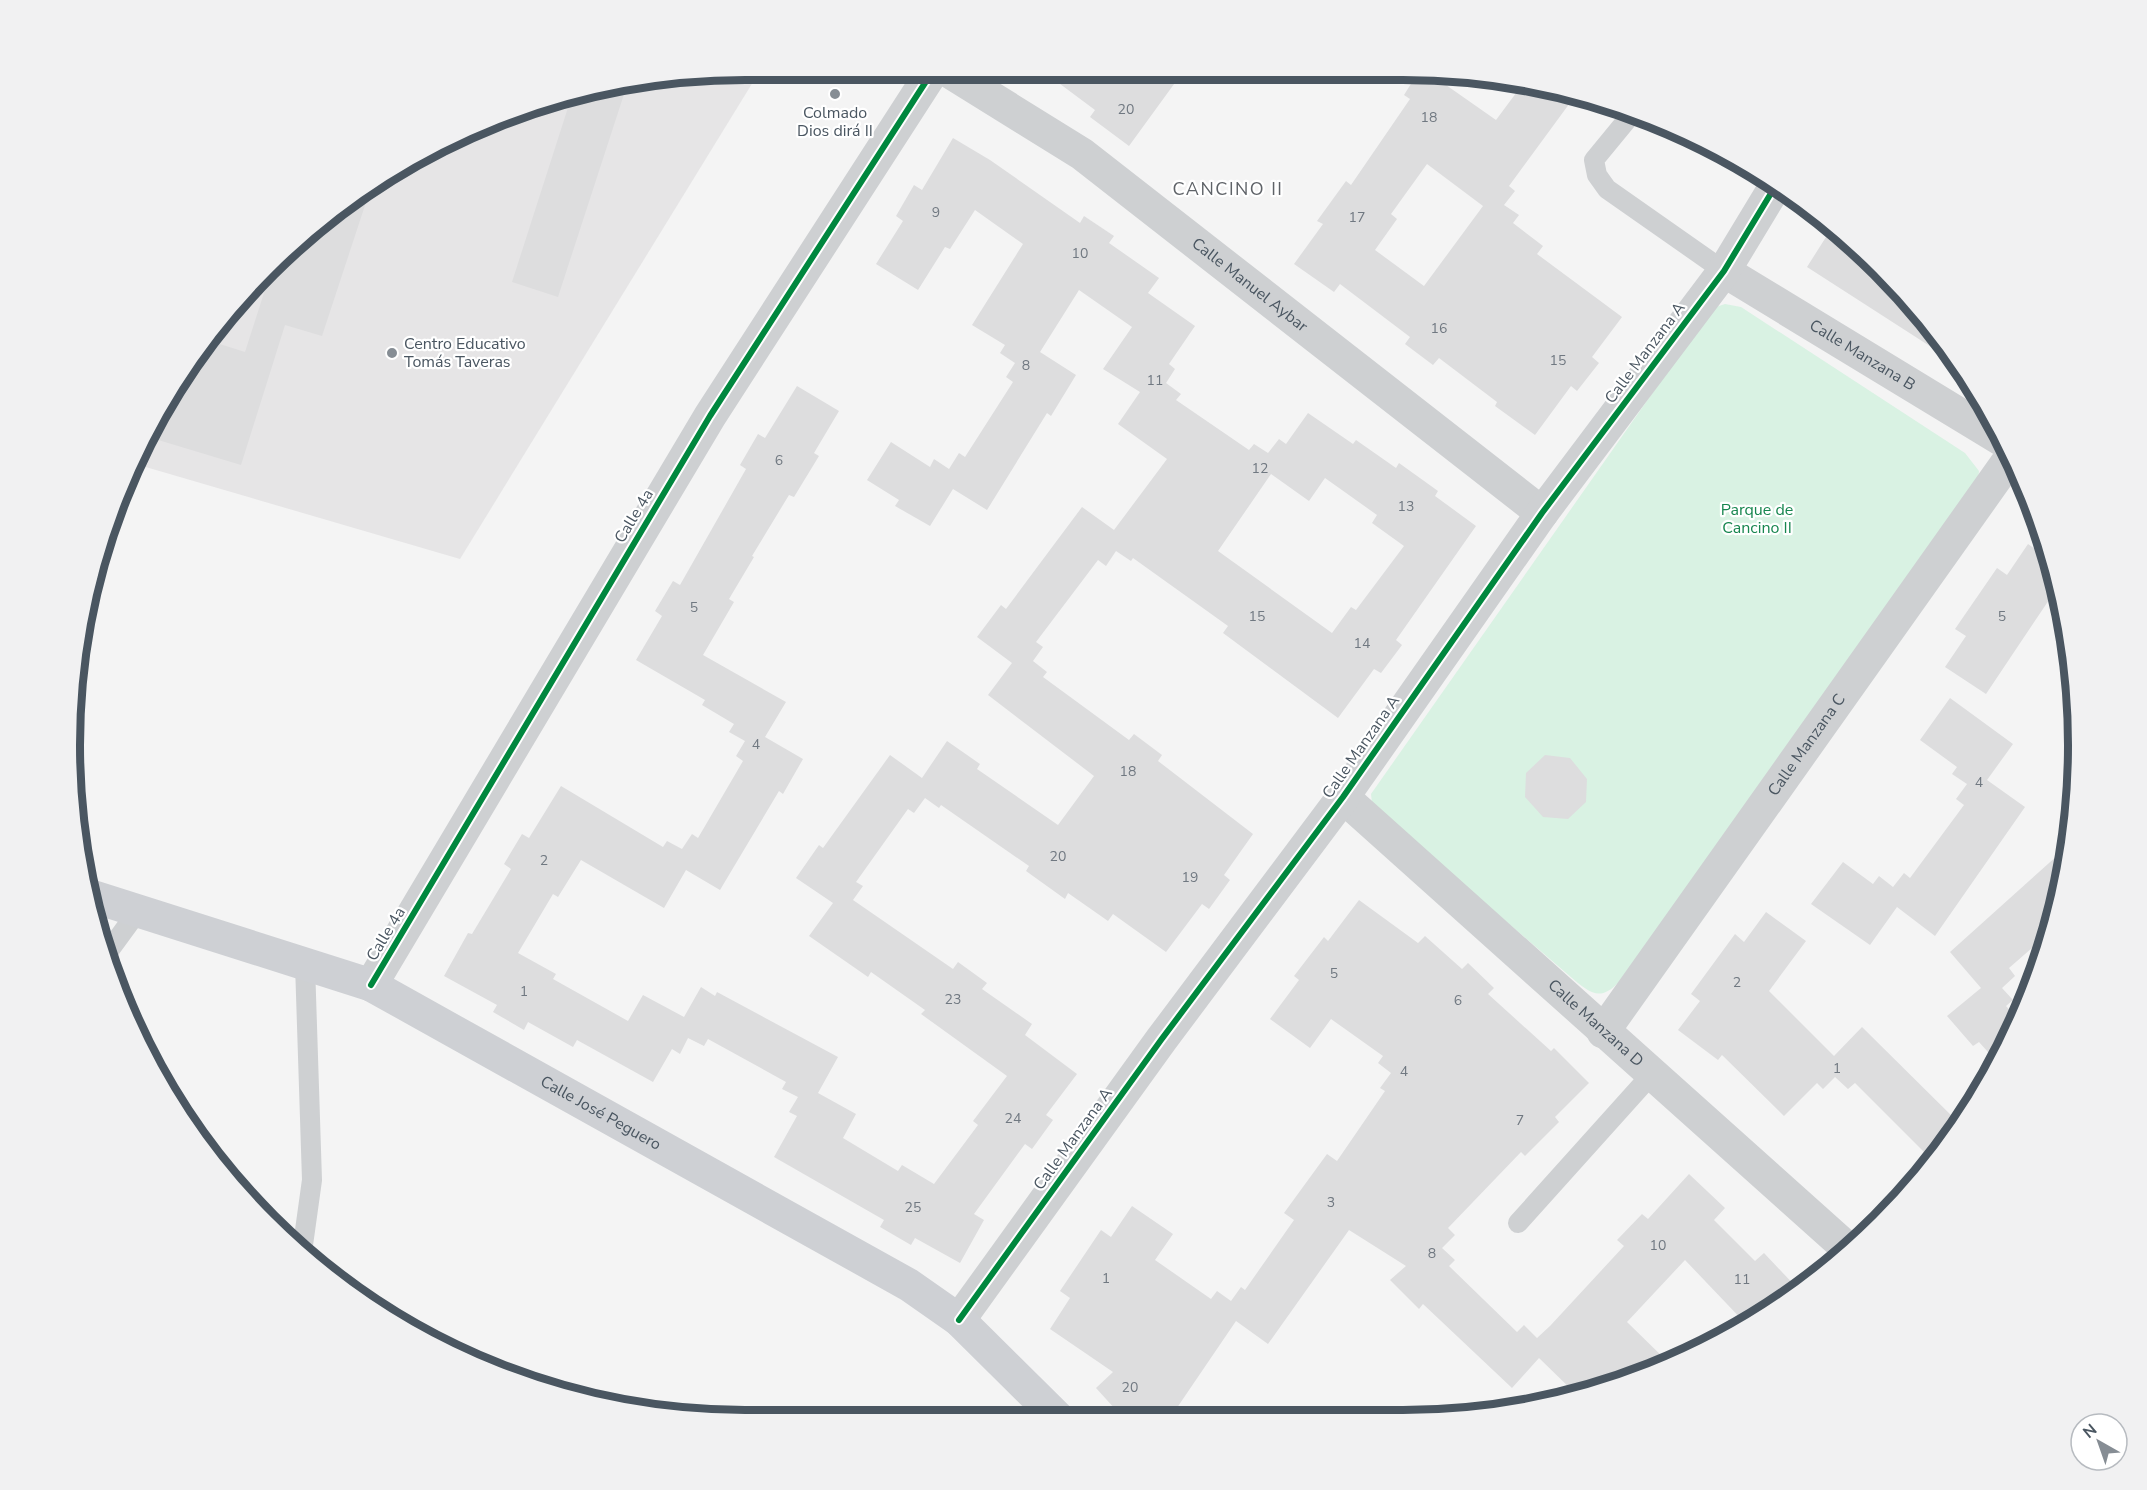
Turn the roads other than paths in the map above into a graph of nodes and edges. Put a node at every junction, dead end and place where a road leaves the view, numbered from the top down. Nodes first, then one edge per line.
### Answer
1 (927, 80) edge
2 (963, 80) edge
3 (1628, 119) edge
4 (1772, 192) edge
5 (1724, 271) junction
6 (1989, 432) edge
7 (2005, 465) edge
8 (1542, 513) junction
9 (1342, 797) junction
10 (97, 898) edge
11 (138, 911) junction
12 (111, 947) edge
13 (305, 964) junction
14 (371, 985) junction
15 (1603, 1032) junction
16 (1651, 1075) junction
17 (1518, 1223) dead end
18 (303, 1243) edge
19 (1842, 1244) edge
20 (959, 1320) junction
21 (1050, 1410) edge

1 - 14 street, Calle 4a
2 - 8 street, Calle Manuel Aybar
3 - 5 lane
4 - 5 street, Calle Manzana A
5 - 6 street, Calle Manzana B
5 - 8 street, Calle Manzana A
7 - 15 street, Calle Manzana C
8 - 9 street, Calle Manzana A
9 - 15 street, Calle Manzana D
9 - 20 street, Calle Manzana A
10 - 11 main road, Calle José Peguero
11 - 12 lane
11 - 13 main road, Calle José Peguero
13 - 14 main road, Calle José Peguero
13 - 18 lane
14 - 20 main road, Calle José Peguero
15 - 16 street, Calle Manzana D
16 - 17 lane
16 - 19 street, Calle Manzana D
20 - 21 main road, Calle José Peguero

